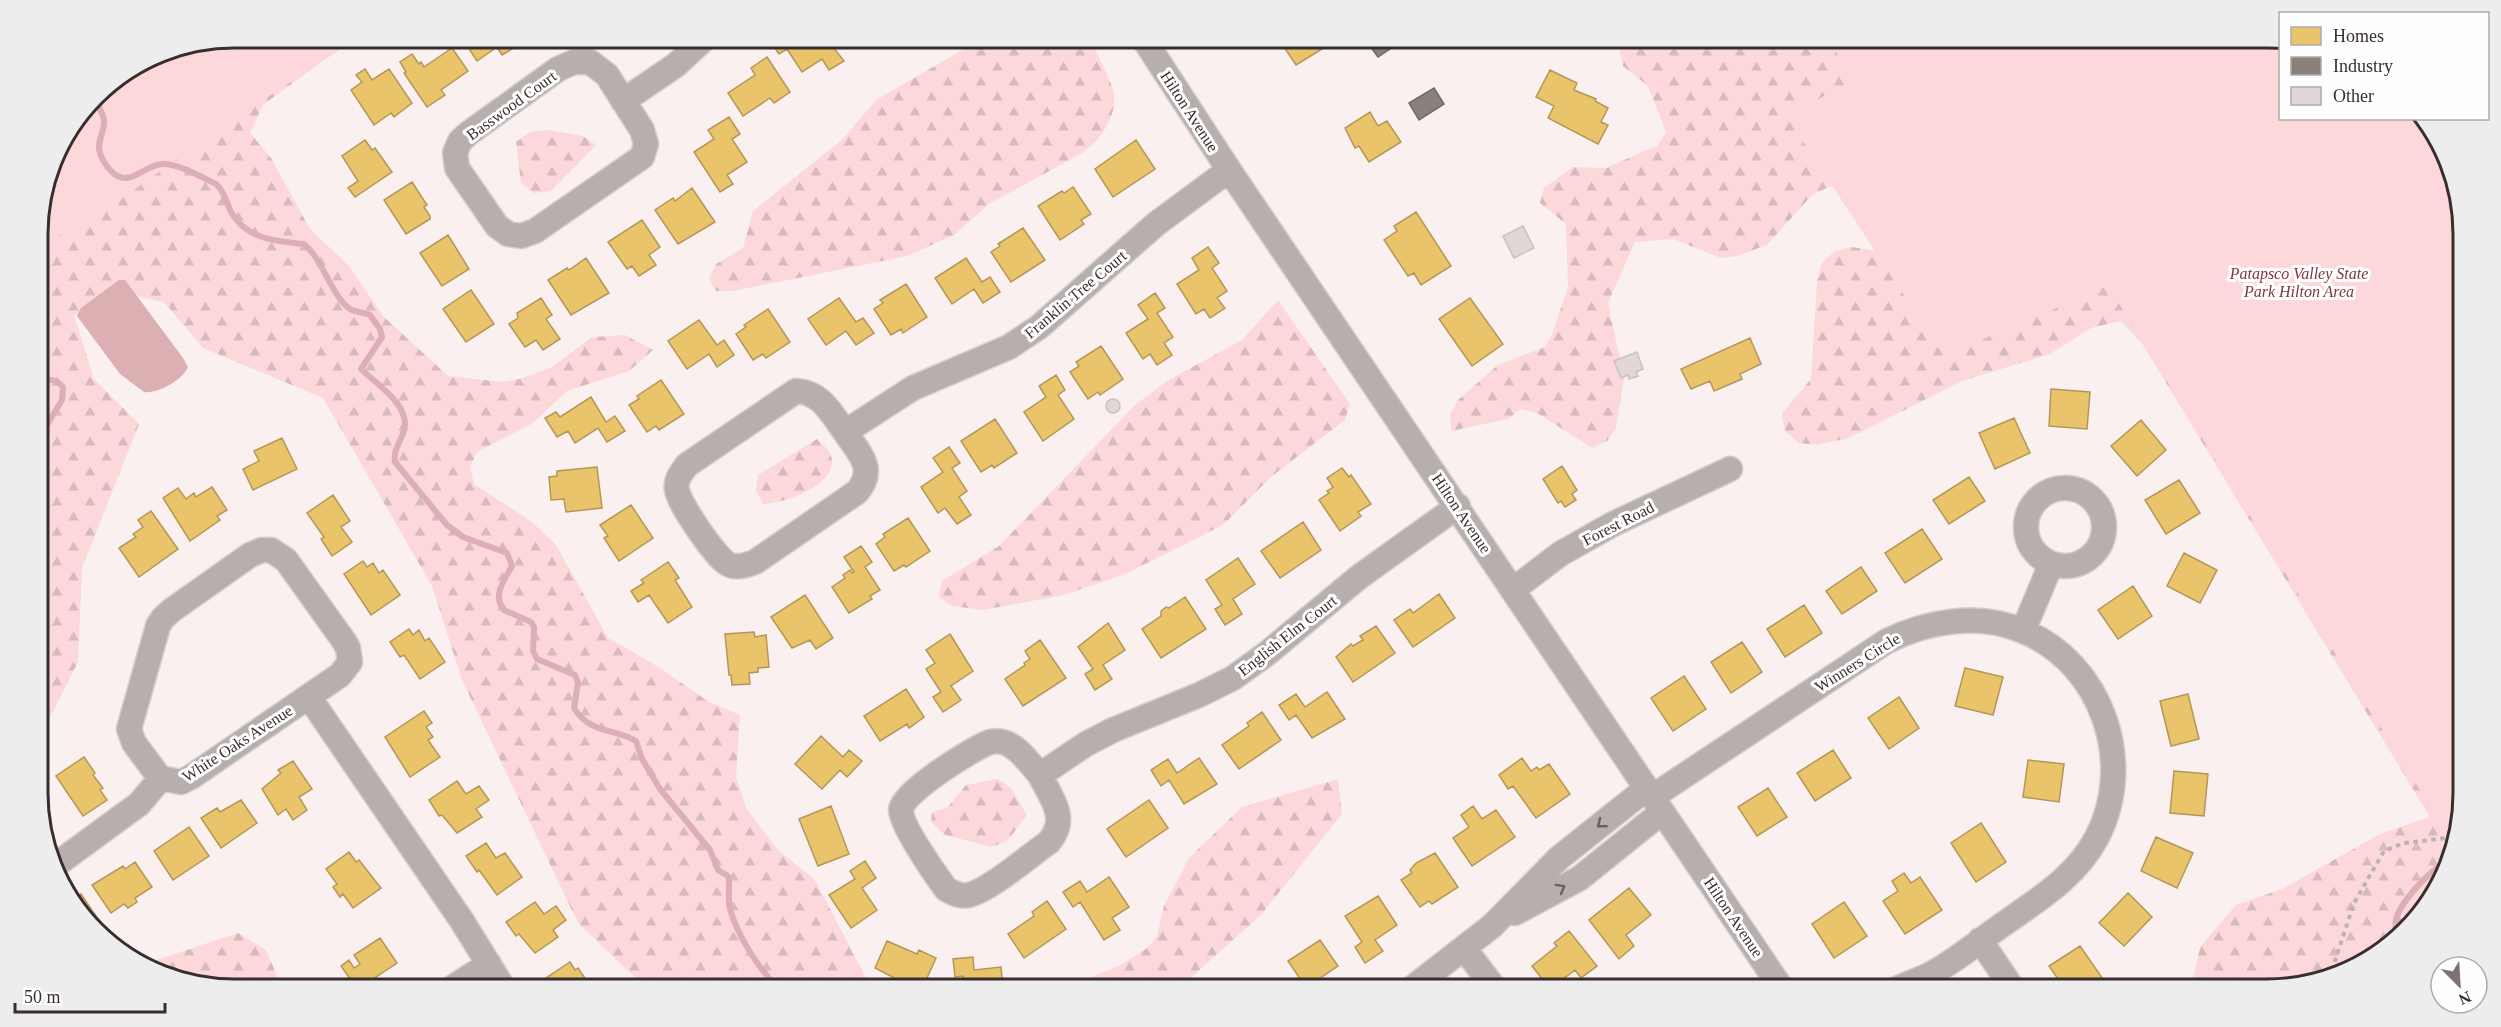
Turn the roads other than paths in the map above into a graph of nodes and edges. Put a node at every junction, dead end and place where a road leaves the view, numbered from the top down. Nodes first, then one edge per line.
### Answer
1 (694, 48) edge
2 (1152, 48) edge
3 (623, 101) junction
4 (1229, 170) junction
5 (845, 432) junction
6 (1730, 469) dead end
7 (1458, 506) junction
8 (2051, 564) dead end
9 (1514, 589) junction
10 (2024, 631) junction
11 (309, 697) junction
12 (1040, 775) junction
13 (161, 778) junction
14 (1654, 799) junction
15 (61, 861) edge
16 (1980, 940) junction
17 (1464, 948) junction
18 (489, 964) junction
19 (466, 979) edge
20 (498, 979) edge
21 (1424, 979) edge
22 (1487, 979) edge
23 (1775, 979) edge
24 (1927, 979) edge
25 (2006, 979) edge

1 - 3 street
2 - 4 street, Hilton Avenue
3 - 3 street, Basswood Court
4 - 5 street, Franklin Tree Court
4 - 7 street, Hilton Avenue
5 - 5 street
6 - 9 street, Forest Road
7 - 9 street, Hilton Avenue
7 - 12 street, English Elm Court
8 - 10 street
9 - 14 street, Hilton Avenue
10 - 14 street, Winners Circle
10 - 16 street, Winners Circle
11 - 13 street, White Oaks Avenue
11 - 13 street, White Oaks Avenue
11 - 18 street, White Oaks Avenue
12 - 12 street
13 - 15 street
14 - 17 street
14 - 23 street, Hilton Avenue
16 - 24 street, Winners Circle
16 - 25 street
17 - 21 street
17 - 22 street
18 - 19 street
18 - 20 street, White Oaks Avenue

